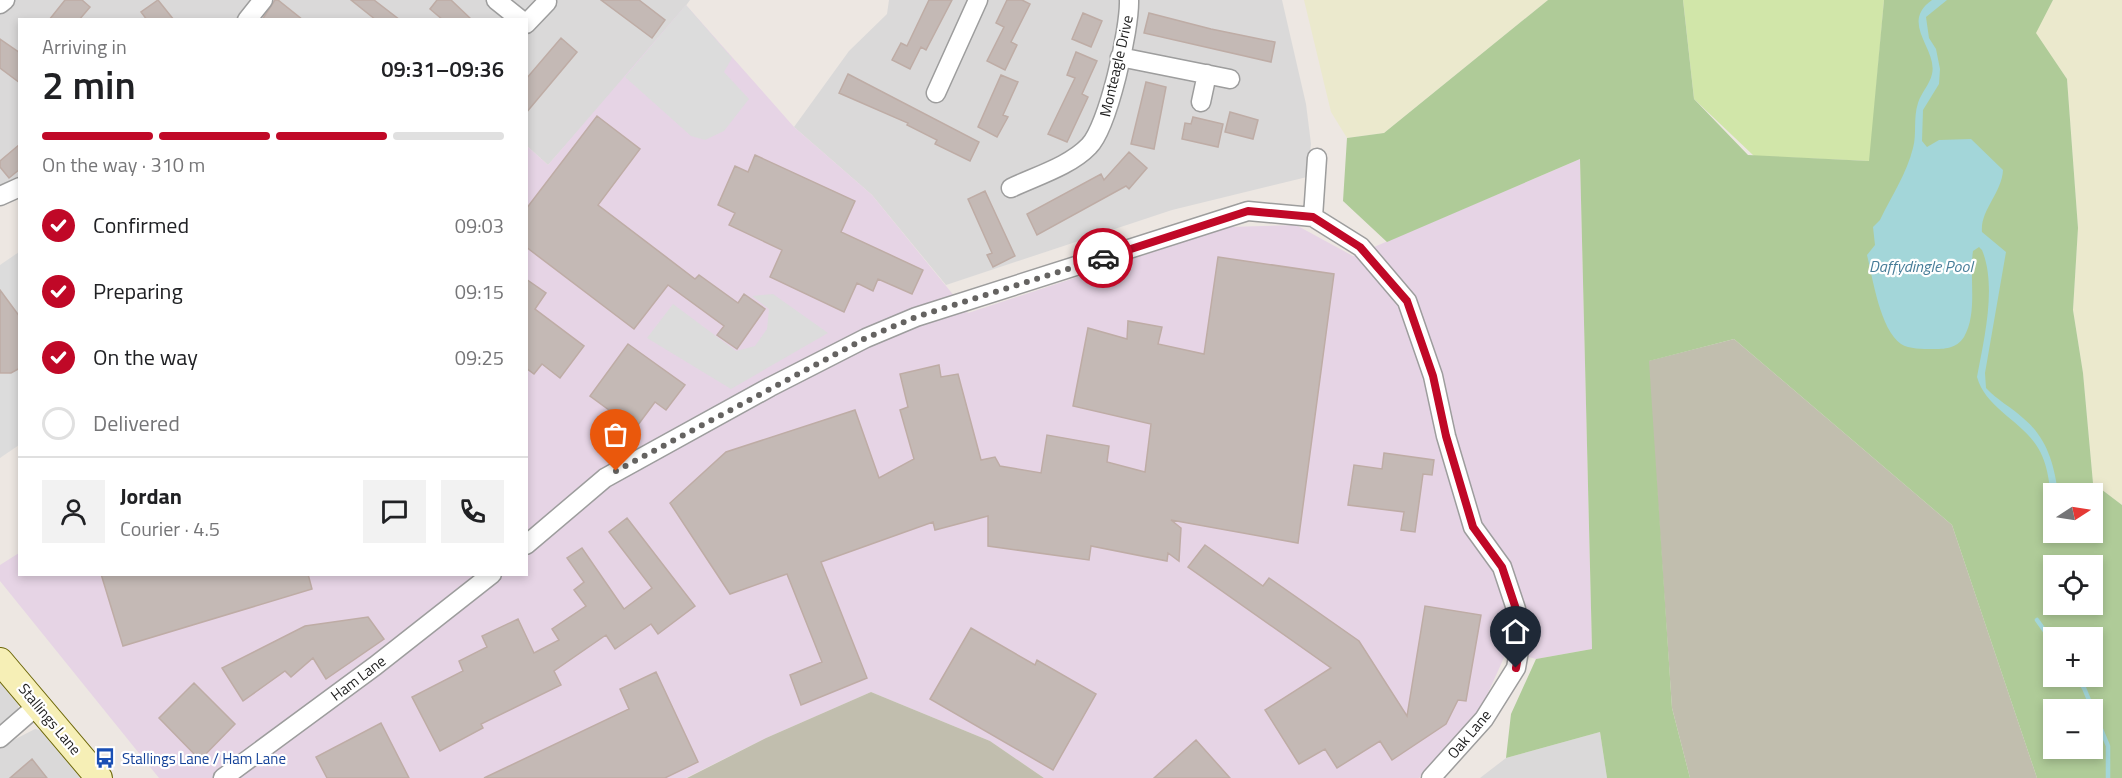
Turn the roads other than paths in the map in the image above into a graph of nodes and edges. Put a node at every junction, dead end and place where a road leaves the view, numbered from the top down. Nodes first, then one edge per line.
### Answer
1 (5, 0) edge
2 (264, 0) edge
3 (496, 0) edge
4 (978, 0) edge
5 (1130, 0) edge
6 (547, 2) dead end
7 (0, 4) edge
8 (249, 18) edge
9 (518, 18) edge
10 (528, 22) edge
11 (1120, 57) junction
12 (1207, 74) junction
13 (1230, 79) dead end
14 (936, 93) dead end
15 (1201, 102) dead end
16 (1317, 158) dead end
17 (18, 188) edge
18 (1011, 188) dead end
19 (0, 196) edge
20 (1313, 217) junction
21 (528, 543) edge
22 (489, 576) edge
23 (0, 661) edge
24 (38, 705) junction
25 (0, 738) edge
26 (99, 778) edge
27 (223, 778) edge
28 (1431, 778) edge

1 - 7 street
2 - 8 street
3 - 9 street
4 - 14 street
5 - 11 street, Monteagle Drive
6 - 10 street
11 - 12 street
11 - 18 street, Monteagle Drive
12 - 13 street
12 - 15 street
16 - 20 street
17 - 19 street
20 - 21 street
20 - 28 street, Oak Lane
22 - 27 street, Ham Lane
23 - 24 main road, Stallings Lane
24 - 25 street
24 - 26 main road, Stallings Lane

